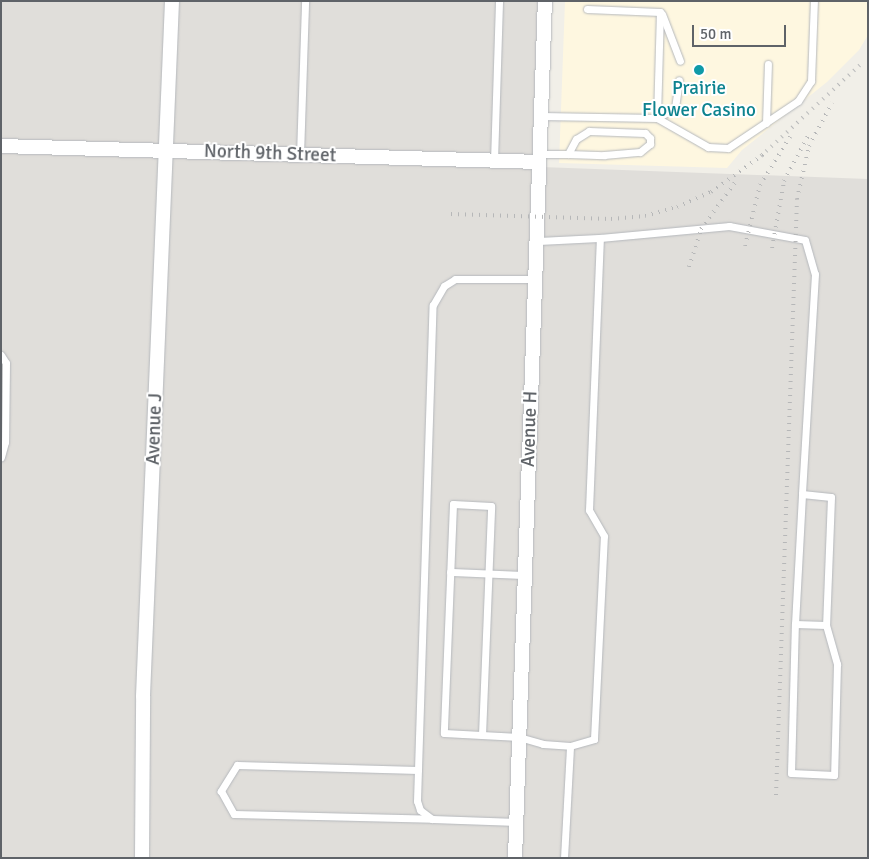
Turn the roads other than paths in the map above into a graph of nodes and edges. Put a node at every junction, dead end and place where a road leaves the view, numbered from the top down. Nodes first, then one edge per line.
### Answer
1 (172, 1) edge
2 (305, 1) edge
3 (498, 1) edge
4 (545, 1) edge
5 (814, 1) edge
6 (587, 9) dead end
7 (660, 12) junction
8 (680, 61) dead end
9 (768, 64) dead end
10 (679, 80) dead end
11 (541, 116) junction
12 (657, 118) junction
13 (766, 123) junction
14 (1, 146) edge
15 (166, 151) junction
16 (568, 154) junction
17 (300, 155) junction
18 (540, 158) junction
19 (494, 161) junction
20 (600, 238) junction
21 (537, 241) junction
22 (535, 280) junction
23 (1, 355) edge
24 (1, 457) edge
25 (802, 494) junction
26 (450, 572) junction
27 (489, 573) junction
28 (525, 574) junction
29 (795, 624) junction
30 (826, 625) junction
31 (482, 735) junction
32 (519, 738) junction
33 (570, 746) junction
34 (418, 770) junction
35 (432, 819) junction
36 (517, 822) junction
37 (142, 858) edge
38 (515, 858) edge
39 (564, 858) edge

1 - 15 street, Avenue J
2 - 17 lane
3 - 19 lane
4 - 11 street, Avenue H
5 - 13 lane
6 - 7 lane
7 - 8 lane
7 - 12 lane
9 - 13 lane
10 - 12 lane
11 - 12 lane
11 - 18 street, Avenue H
12 - 13 lane
14 - 15 street, North 9th Street
15 - 17 street, North 9th Street
15 - 37 street, Avenue J
16 - 16 lane
16 - 18 lane
17 - 19 street, North 9th Street
18 - 19 street, North 9th Street
18 - 21 street, Avenue H
20 - 21 lane
20 - 25 lane
20 - 33 lane
21 - 22 street, Avenue H
22 - 28 street, Avenue H
22 - 34 lane
23 - 24 lane
25 - 29 lane
25 - 30 lane
26 - 27 lane
26 - 27 lane
26 - 31 lane
27 - 28 lane
27 - 31 lane
28 - 32 street, Avenue H
29 - 30 lane
29 - 30 lane
31 - 32 lane
32 - 33 lane
32 - 36 street, Avenue H
33 - 39 lane
34 - 35 lane
34 - 35 lane
35 - 36 lane
36 - 38 street, Avenue H

